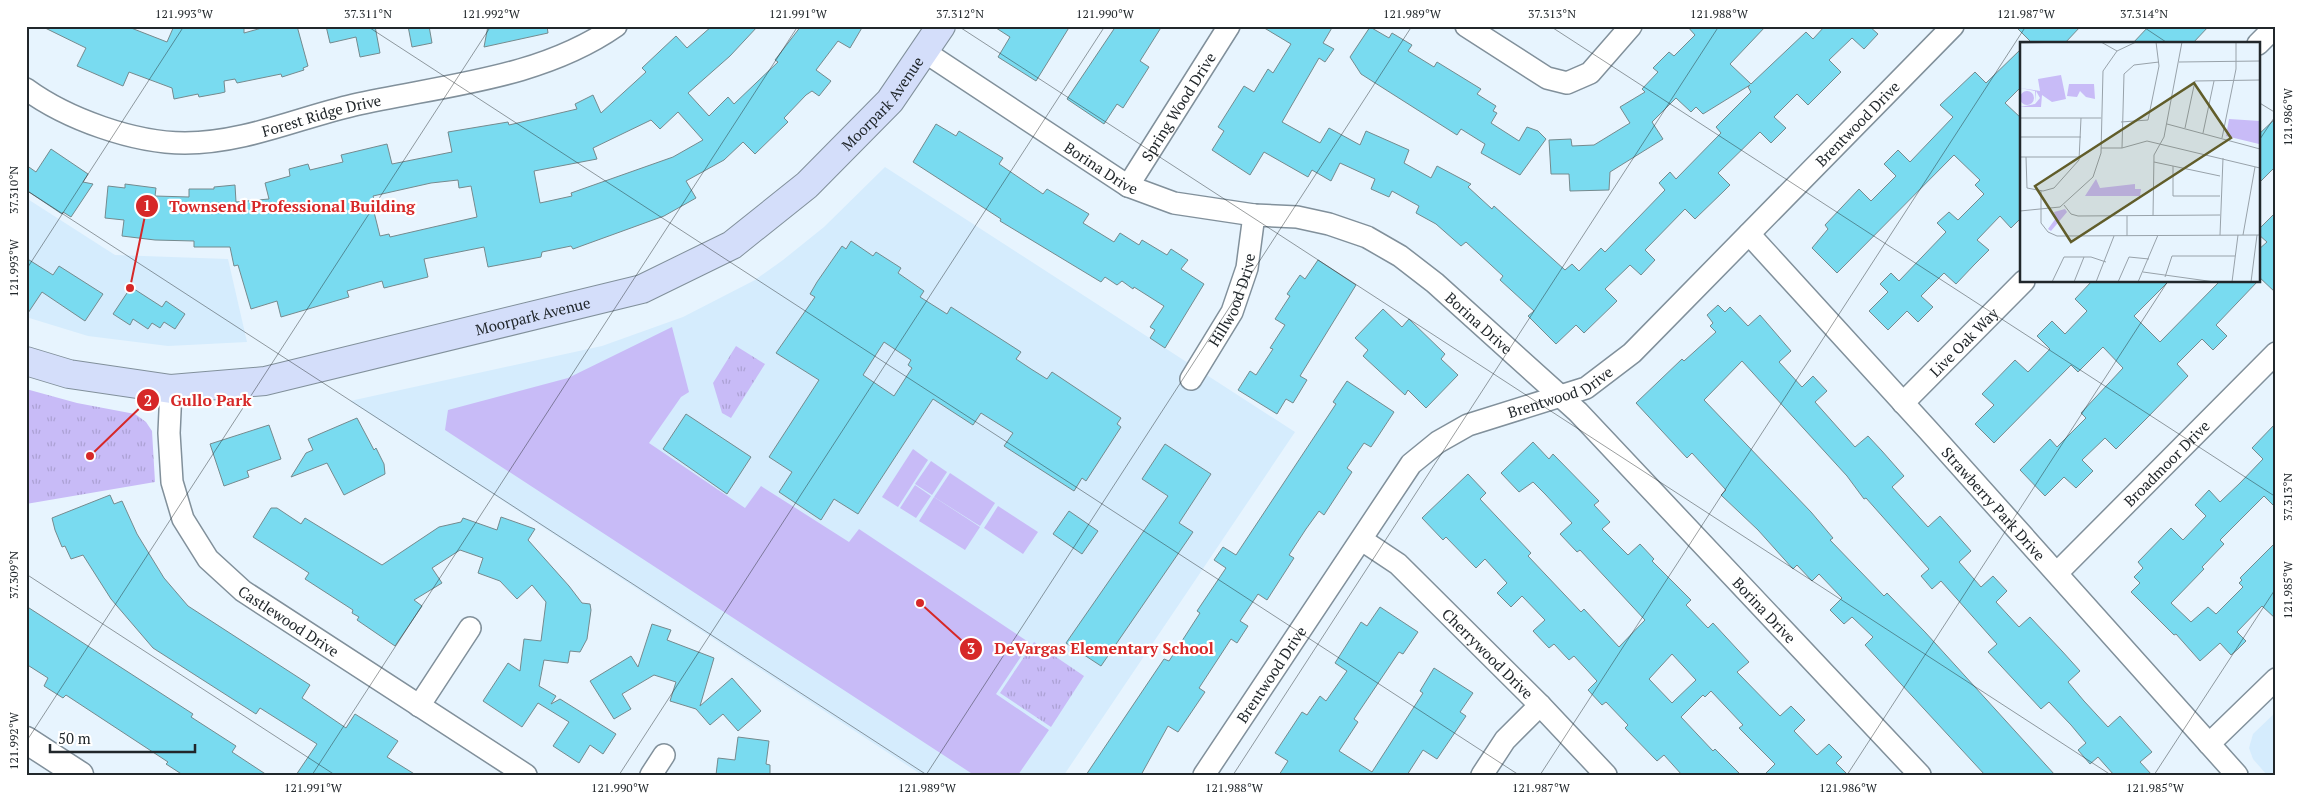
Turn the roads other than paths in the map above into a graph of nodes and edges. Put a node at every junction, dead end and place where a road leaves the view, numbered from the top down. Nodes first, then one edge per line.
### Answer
1 (616, 26) edge
2 (940, 26) edge
3 (1228, 26) edge
4 (1466, 26) edge
5 (1631, 26) edge
6 (1953, 26) edge
7 (2276, 26) edge
8 (2260, 42) edge
9 (925, 52) junction
10 (28, 94) edge
11 (1128, 186) junction
12 (1254, 215) junction
13 (1749, 234) junction
14 (2023, 282) edge
15 (2276, 353) edge
16 (26, 361) edge
17 (1191, 379) dead end
18 (171, 389) junction
19 (1560, 397) junction
20 (1903, 403) junction
21 (1362, 540) junction
22 (2057, 573) junction
23 (470, 628) dead end
24 (2276, 679) edge
25 (1540, 705) junction
26 (419, 706) junction
27 (26, 740) edge
28 (2209, 744) junction
29 (664, 755) dead end
30 (80, 775) edge
31 (526, 775) edge
32 (651, 775) edge
33 (1204, 775) edge
34 (1482, 775) edge
35 (1606, 775) edge
36 (1920, 775) edge
37 (2237, 775) edge

1 - 10 street, Forest Ridge Drive
2 - 9 main road, Moorpark Avenue
3 - 11 street, Spring Wood Drive
4 - 5 street
6 - 13 street, Brentwood Drive
7 - 8 street
9 - 11 street, Borina Drive
9 - 18 main road, Moorpark Avenue
11 - 12 street, Borina Drive
12 - 17 street, Hillwood Drive
12 - 19 street, Borina Drive
13 - 19 street, Brentwood Drive
13 - 20 street, Strawberry Park Drive
14 - 20 street, Live Oak Way
15 - 22 street, Broadmoor Drive
16 - 18 main road, Moorpark Avenue
18 - 26 street, Castlewood Drive
19 - 21 street, Brentwood Drive
19 - 36 street, Borina Drive
20 - 22 street, Strawberry Park Drive
21 - 25 street, Cherrywood Drive
21 - 33 street, Brentwood Drive
22 - 28 street, Strawberry Park Drive
23 - 26 street
24 - 28 street
25 - 34 street
25 - 35 street, Cherrywood Drive
26 - 31 street, Castlewood Drive
27 - 30 street
28 - 37 street, Strawberry Park Drive
29 - 32 street

